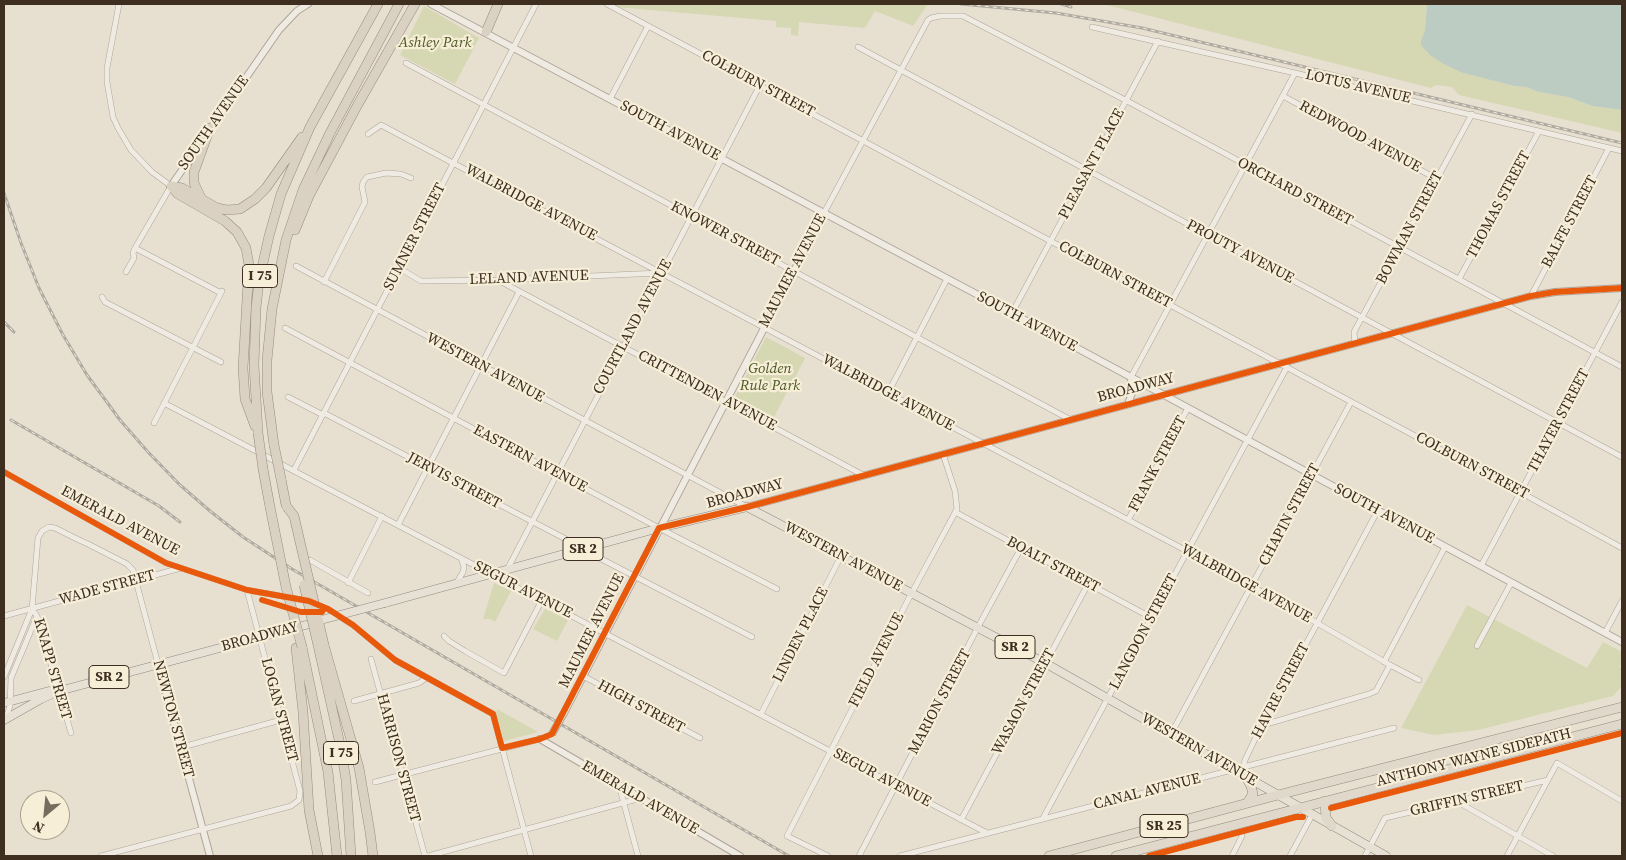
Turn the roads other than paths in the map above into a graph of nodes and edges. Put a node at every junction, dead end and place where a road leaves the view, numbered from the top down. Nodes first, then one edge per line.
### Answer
1 (119, 4) edge
2 (308, 4) edge
3 (415, 4) edge
4 (431, 4) edge
5 (498, 4) edge
6 (536, 4) edge
7 (607, 4) edge
8 (376, 6) edge
9 (398, 7) edge
10 (967, 17) joint
11 (648, 26) junction
12 (1092, 27) dead end
13 (486, 32) junction
14 (1158, 41) junction
15 (514, 47) junction
16 (858, 47) dead end
17 (406, 63) dead end
18 (900, 70) junction
19 (1295, 73) junction
20 (760, 85) junction
21 (1283, 96) junction
22 (610, 99) junction
23 (1125, 101) junction
24 (484, 105) junction
25 (1472, 114) junction
26 (310, 127) junction
27 (210, 128) junction
28 (1540, 131) junction
29 (368, 134) dead end
30 (863, 140) junction
31 (1609, 148) junction
32 (1622, 151) edge
33 (722, 158) junction
34 (454, 162) junction
35 (1245, 165) junction
36 (1088, 171) junction
37 (411, 178) dead end
38 (1437, 179) junction
39 (171, 186) junction
40 (203, 200) junction
41 (824, 213) junction
42 (691, 216) junction
43 (1208, 235) junction
44 (1050, 241) junction
45 (1399, 248) junction
46 (134, 250) junction
47 (296, 266) dead end
48 (399, 268) junction
49 (794, 271) junction
50 (126, 272) dead end
51 (662, 273) junction
52 (947, 279) junction
53 (1459, 279) junction
54 (498, 280) junction
55 (324, 282) junction
56 (1622, 288) edge
57 (519, 292) junction
58 (1531, 296) junction
59 (102, 297) dead end
60 (273, 299) junction
61 (1622, 302) edge
62 (1503, 304) junction
63 (1170, 305) junction
64 (377, 310) junction
65 (1012, 313) junction
66 (1362, 318) junction
67 (764, 327) junction
68 (285, 328) dead end
69 (1392, 334) junction
70 (917, 337) junction
71 (1356, 343) junction
72 (193, 347) junction
73 (623, 347) junction
74 (1595, 353) junction
75 (221, 362) dead end
76 (350, 363) junction
77 (1279, 363) junction
78 (481, 365) junction
79 (1287, 367) junction
80 (1622, 367) edge
81 (1131, 377) junction
82 (888, 393) junction
83 (1162, 394) junction
84 (288, 397) dead end
85 (726, 401) junction
86 (1350, 402) junction
87 (164, 403) junction
88 (1128, 404) junction
89 (1188, 408) junction
90 (324, 414) junction
91 (453, 418) junction
92 (1069, 419) junction
93 (584, 421) junction
94 (154, 423) dead end
95 (1558, 423) junction
96 (258, 433) junction
97 (1247, 440) junction
98 (982, 443) junction
99 (943, 454) junction
100 (1622, 457) edge
101 (428, 467) junction
102 (294, 470) junction
103 (4, 472) edge
104 (557, 473) junction
105 (863, 475) junction
106 (1312, 475) junction
107 (687, 476) junction
108 (1520, 492) junction
109 (747, 507) junction
110 (1378, 510) junction
111 (955, 512) junction
112 (382, 516) junction
113 (1128, 520) junction
114 (532, 522) junction
115 (398, 525) junction
116 (659, 528) junction
117 (1445, 547) junction
118 (1021, 548) junction
119 (1622, 548) edge
120 (583, 549) junction
121 (1187, 552) junction
122 (841, 556) junction
123 (461, 558) junction
124 (310, 560) dead end
125 (1481, 566) junction
126 (181, 568) junction
127 (506, 570) junction
128 (492, 574) junction
129 (634, 576) junction
130 (136, 581) junction
131 (348, 583) junction
132 (1511, 583) junction
133 (456, 584) junction
134 (1088, 584) junction
135 (1252, 586) junction
136 (776, 589) dead end
137 (247, 590) junction
138 (368, 593) dead end
139 (912, 593) junction
140 (542, 600) junction
141 (1622, 601) edge
142 (32, 609) junction
143 (4, 616) edge
144 (37, 616) junction
145 (1152, 618) junction
146 (1317, 624) junction
147 (978, 628) junction
148 (605, 633) junction
149 (1605, 633) junction
150 (444, 636) dead end
151 (259, 637) junction
152 (752, 637) dead end
153 (1622, 642) edge
154 (321, 645) junction
155 (1477, 646) dead end
156 (299, 648) junction
157 (371, 659) dead end
158 (1384, 662) junction
159 (1045, 663) junction
160 (158, 664) junction
161 (1390, 665) junction
162 (582, 676) junction
163 (4, 677) edge
164 (426, 678) junction
165 (1420, 680) dead end
166 (59, 691) junction
167 (381, 694) junction
168 (1108, 698) junction
169 (354, 701) dead end
170 (6, 702) edge
171 (1622, 707) edge
172 (761, 714) junction
173 (5, 719) edge
174 (281, 720) junction
175 (1622, 724) edge
176 (1263, 725) junction
177 (1394, 728) dead end
178 (71, 733) dead end
179 (1171, 734) junction
180 (700, 738) dead end
181 (540, 740) junction
182 (180, 744) junction
183 (502, 748) junction
184 (830, 751) junction
185 (1243, 767) junction
186 (1233, 769) junction
187 (403, 775) junction
188 (1246, 777) junction
189 (1548, 780) junction
190 (375, 782) dead end
191 (619, 785) junction
192 (896, 786) junction
193 (1278, 795) junction
194 (641, 798) junction
195 (1325, 801) junction
196 (1622, 801) edge
197 (1458, 802) junction
198 (624, 803) junction
199 (1247, 803) junction
200 (1300, 808) junction
201 (1312, 815) junction
202 (1043, 818) junction
203 (961, 820) junction
204 (1332, 826) junction
205 (203, 829) junction
206 (524, 830) junction
207 (987, 834) junction
208 (1242, 836) dead end
209 (1518, 836) junction
210 (1370, 847) junction
211 (350, 854) edge
212 (101, 856) edge
213 (210, 856) edge
214 (318, 856) edge
215 (338, 856) edge
216 (373, 856) edge
217 (426, 856) edge
218 (532, 856) edge
219 (638, 856) edge
220 (740, 856) edge
221 (828, 856) edge
222 (860, 856) edge
223 (900, 856) edge
224 (1049, 856) edge
225 (1116, 856) edge
226 (1232, 856) edge
227 (1290, 856) edge
228 (1365, 856) edge
229 (1386, 856) edge
230 (1507, 856) edge
231 (1553, 856) edge

1 - 39 street
2 - 27 street, SOUTH AVENUE
3 - 60 highway
4 - 13 street, SOUTH AVENUE
5 - 13 highway
6 - 15 street, SUMNER STREET
7 - 11 street, COLBURN STREET
8 - 26 highway, I 75
9 - 60 highway, I 75 / I 75
10 - 18 street, MAUMEE AVENUE
10 - 23 street, ORCHARD STREET
11 - 20 street, COLBURN STREET
11 - 22 street
12 - 14 street, LOTUS AVENUE
13 - 15 street, SOUTH AVENUE
14 - 19 street, LOTUS AVENUE
14 - 23 street, PLEASANT PLACE
15 - 22 street, SOUTH AVENUE
15 - 24 street, SUMNER STREET
16 - 18 street, PROUTY AVENUE
17 - 24 street, KNOWER STREET
18 - 30 street, MAUMEE AVENUE
18 - 36 street, PROUTY AVENUE
19 - 21 street
19 - 25 street, LOTUS AVENUE
20 - 30 street, COLBURN STREET
20 - 33 street, COURTLAND AVENUE
21 - 35 street
21 - 38 street, REDWOOD AVENUE
22 - 33 street, SOUTH AVENUE
23 - 35 street, ORCHARD STREET
23 - 36 street, PLEASANT PLACE
24 - 34 street, SUMNER STREET
24 - 42 street, KNOWER STREET
25 - 28 street, LOTUS AVENUE
25 - 38 street, BOWMAN STREET
26 - 40 highway
26 - 96 highway, I 75
27 - 39 street, SOUTH AVENUE
27 - 40 highway
28 - 31 street, LOTUS AVENUE
28 - 53 street, THOMAS STREET
29 - 34 street, WALBRIDGE AVENUE
30 - 41 street, MAUMEE AVENUE
30 - 44 street, COLBURN STREET
31 - 32 street, LOTUS AVENUE
31 - 58 street, BALFE STREET
33 - 41 street, SOUTH AVENUE
33 - 42 street, COURTLAND AVENUE
34 - 48 street, SUMNER STREET
34 - 51 street, WALBRIDGE AVENUE
35 - 43 street
35 - 45 street, ORCHARD STREET
36 - 43 street, PROUTY AVENUE
36 - 44 street, PLEASANT PLACE
37 - 55 street
38 - 45 street, BOWMAN STREET
39 - 40 highway
39 - 46 street, SOUTH AVENUE
39 - 96 highway
41 - 49 street, MAUMEE AVENUE
41 - 52 street, SOUTH AVENUE
42 - 49 street, KNOWER STREET
42 - 51 street, COURTLAND AVENUE
43 - 63 street
43 - 66 street, PROUTY AVENUE
44 - 63 street, COLBURN STREET
44 - 65 street, PLEASANT PLACE
45 - 53 street, ORCHARD STREET
45 - 66 street, BOWMAN STREET
46 - 50 street, SOUTH AVENUE
46 - 72 street
47 - 55 street, WESTERN AVENUE
48 - 54 street, LELAND AVENUE
48 - 64 street, SUMNER STREET
49 - 67 street, MAUMEE AVENUE
49 - 70 street, KNOWER STREET
51 - 54 street, LELAND AVENUE
51 - 67 street, WALBRIDGE AVENUE
51 - 73 street, COURTLAND AVENUE
52 - 65 street, SOUTH AVENUE
52 - 70 street
53 - 62 street, ORCHARD STREET
54 - 57 street, CRITTENDEN AVENUE
55 - 64 street, WESTERN AVENUE
56 - 58 street, BROADWAY
57 - 73 street, CRITTENDEN AVENUE
57 - 78 street
58 - 62 street, BROADWAY
59 - 72 street
60 - 154 highway, I 75 / I 75, bridge
61 - 74 street, THAYER STREET
62 - 69 street, BROADWAY
62 - 74 street, ORCHARD STREET
63 - 77 street, COLBURN STREET
63 - 81 street
64 - 76 street, SUMNER STREET
64 - 78 street, WESTERN AVENUE
65 - 81 street, SOUTH AVENUE
66 - 69 street, PROUTY AVENUE
66 - 71 street, BOWMAN STREET
67 - 82 street, WALBRIDGE AVENUE
67 - 85 street, MAUMEE AVENUE
68 - 76 street, EASTERN AVENUE
69 - 71 street, BROADWAY
69 - 95 street, PROUTY AVENUE
70 - 82 street
70 - 92 street, KNOWER STREET
71 - 77 street, BROADWAY
72 - 75 street
72 - 87 street
73 - 85 street, CRITTENDEN AVENUE
73 - 93 street, COURTLAND AVENUE
74 - 80 street, ORCHARD STREET
74 - 95 street, THAYER STREET
76 - 90 street, SUMNER STREET
76 - 91 street, EASTERN AVENUE
77 - 79 street, COLBURN STREET
77 - 83 street, BROADWAY
78 - 91 street
78 - 93 street, WESTERN AVENUE
79 - 86 street, COLBURN STREET
79 - 97 street, LANGDON STREET
81 - 83 street, SOUTH AVENUE
81 - 88 street
82 - 98 street, WALBRIDGE AVENUE
83 - 88 street, BROADWAY
83 - 89 street, SOUTH AVENUE
84 - 90 street, JERVIS STREET
85 - 105 street, CRITTENDEN AVENUE
85 - 107 street, MAUMEE AVENUE
86 - 106 street, CHAPIN STREET
86 - 108 street, COLBURN STREET
87 - 94 street
87 - 102 street, SEGUR AVENUE
88 - 92 street, BROADWAY
89 - 97 street, SOUTH AVENUE
89 - 113 street, FRANK STREET
90 - 101 street, JERVIS STREET
90 - 102 street, SUMNER STREET
91 - 101 street
91 - 104 street, EASTERN AVENUE
92 - 98 street, BROADWAY
93 - 104 street, COURTLAND AVENUE
93 - 107 street, WESTERN AVENUE
95 - 100 street, PROUTY AVENUE
95 - 108 street, THAYER STREET
96 - 156 highway, I 75, bridge
97 - 106 street, SOUTH AVENUE
97 - 121 street, LANGDON STREET
98 - 99 street, BROADWAY
98 - 113 street, WALBRIDGE AVENUE
99 - 105 street, BROADWAY
99 - 111 street
101 - 114 street, JERVIS STREET
101 - 115 street
102 - 112 street, SEGUR AVENUE
103 - 126 street, EMERALD AVENUE
104 - 114 street, COURTLAND AVENUE
104 - 116 street, EASTERN AVENUE
105 - 109 street, BROADWAY
106 - 110 street, SOUTH AVENUE
106 - 135 street, CHAPIN STREET
107 - 109 street, WESTERN AVENUE
107 - 116 street, MAUMEE AVENUE
108 - 119 street, COLBURN STREET
108 - 125 street, THAYER STREET
109 - 116 main road, BROADWAY / SR 2
109 - 122 main road, WESTERN AVENUE / SR 2
110 - 117 street, SOUTH AVENUE
110 - 146 street, HAVRE STREET
111 - 118 street, BOALT STREET
111 - 139 street, FIELD AVENUE
112 - 115 street, SEGUR AVENUE
112 - 131 street
113 - 121 street, WALBRIDGE AVENUE
114 - 120 street, JERVIS STREET
114 - 127 street, COURTLAND AVENUE
115 - 123 street, SEGUR AVENUE
116 - 120 main road, BROADWAY / SR 2
116 - 129 street, MAUMEE AVENUE
116 - 136 street, EASTERN AVENUE
117 - 125 street, SOUTH AVENUE
117 - 158 street
118 - 134 street, BOALT STREET
118 - 147 street, MARION STREET
120 - 127 main road, BROADWAY / SR 2
120 - 129 street, JERVIS STREET
121 - 135 street, WALBRIDGE AVENUE
121 - 145 street, LANGDON STREET
122 - 139 main road, WESTERN AVENUE / SR 2
122 - 172 street, LINDEN PLACE
123 - 128 street, SEGUR AVENUE
123 - 133 street
124 - 131 street
125 - 132 street, SOUTH AVENUE
126 - 130 street, WADE STREET
126 - 137 street, EMERALD AVENUE
127 - 128 main road, BROADWAY / SR 2
128 - 133 main road, BROADWAY / SR 2
128 - 140 street, SEGUR AVENUE
129 - 148 street, MAUMEE AVENUE
129 - 152 street, JERVIS STREET
130 - 142 street, WADE STREET
130 - 142 street, KNAPP STREET
130 - 160 street, NEWTON STREET
131 - 138 street
132 - 149 street, SOUTH AVENUE
132 - 155 street
133 - 151 main road, BROADWAY / SR 2, bridge
134 - 145 street, BOALT STREET
134 - 159 street, WASAON STREET
135 - 146 street, WALBRIDGE AVENUE
135 - 179 street, CHAPIN STREET
137 - 151 street, LOGAN STREET
137 - 164 street, EMERALD AVENUE
139 - 147 main road, WESTERN AVENUE / SR 2
139 - 184 street, FIELD AVENUE
140 - 148 street, SEGUR AVENUE
140 - 150 street
141 - 149 street
142 - 143 street, WADE STREET
142 - 144 street, KNAPP STREET
142 - 163 street
144 - 166 street, KNAPP STREET
144 - 170 street
145 - 168 street, LANGDON STREET
146 - 158 street, WALBRIDGE AVENUE
146 - 176 street, HAVRE STREET
147 - 159 main road, WESTERN AVENUE / SR 2
147 - 192 street, MARION STREET
148 - 162 street, MAUMEE AVENUE
148 - 172 street, SEGUR AVENUE
149 - 153 street, SOUTH AVENUE
151 - 160 main road, BROADWAY / SR 2
151 - 174 street, LOGAN STREET
154 - 211 highway, I 75
154 - 216 highway
156 - 214 highway
156 - 215 highway, I 75 / I 75
157 - 167 street, HARRISON STREET
158 - 161 street, WALBRIDGE AVENUE
159 - 168 main road, WESTERN AVENUE / SR 2
159 - 203 street, WASAON STREET
160 - 166 main road, BROADWAY / SR 2
160 - 182 street, NEWTON STREET
161 - 165 street, WALBRIDGE AVENUE
161 - 176 street
162 - 180 street, HIGH STREET
162 - 181 street, MAUMEE AVENUE, bridge
164 - 167 street
164 - 183 street, EMERALD AVENUE
166 - 170 main road, BROADWAY / SR 2
166 - 173 main road, BROADWAY / SR 2
166 - 178 street, KNAPP STREET
167 - 169 street
167 - 187 street, HARRISON STREET
168 - 179 main road, WESTERN AVENUE / SR 2
168 - 202 street, LANGDON STREET
170 - 173 street
171 - 193 highway, SR 25
172 - 184 street, SEGUR AVENUE
174 - 182 street
174 - 205 street, LOGAN STREET
175 - 195 highway, SR 25
176 - 185 street, HAVRE STREET
177 - 185 street, CANAL AVENUE
179 - 186 main road, WESTERN AVENUE / SR 2
181 - 183 street
181 - 191 street, EMERALD AVENUE
182 - 205 street, NEWTON STREET
183 - 187 street
183 - 206 street
184 - 192 street, SEGUR AVENUE
184 - 221 street, FIELD AVENUE
185 - 186 street, CANAL AVENUE
186 - 188 main road, WESTERN AVENUE / SR 2
186 - 202 street, CANAL AVENUE
187 - 190 street
187 - 217 street, HARRISON STREET
188 - 193 main road, WESTERN AVENUE / SR 2
188 - 199 highway
189 - 196 street
189 - 197 street, GRIFFIN STREET
189 - 209 street
191 - 194 street, EMERALD AVENUE
191 - 198 street
192 - 203 street, SEGUR AVENUE
192 - 222 street, MARION STREET
193 - 199 highway, SR 25
193 - 200 main road, WESTERN AVENUE / SR 2
194 - 198 street
194 - 220 street, EMERALD AVENUE
195 - 200 highway, SR 25
195 - 204 highway
197 - 209 street
197 - 210 street, GRIFFIN STREET
198 - 206 street
198 - 219 street
199 - 224 highway, SR 25
200 - 201 main road, WESTERN AVENUE / SR 2
200 - 225 highway, SR 25
201 - 204 main road, WESTERN AVENUE / SR 2
201 - 227 street
202 - 207 street, CANAL AVENUE
203 - 207 street, SEGUR AVENUE
204 - 210 main road, WESTERN AVENUE / SR 2
205 - 212 street
205 - 213 street, NEWTON STREET
206 - 217 street
206 - 218 street
207 - 223 street, CANAL AVENUE
208 - 226 street
209 - 230 street
209 - 231 street
210 - 228 street
210 - 229 main road, WESTERN AVENUE / SR 2

